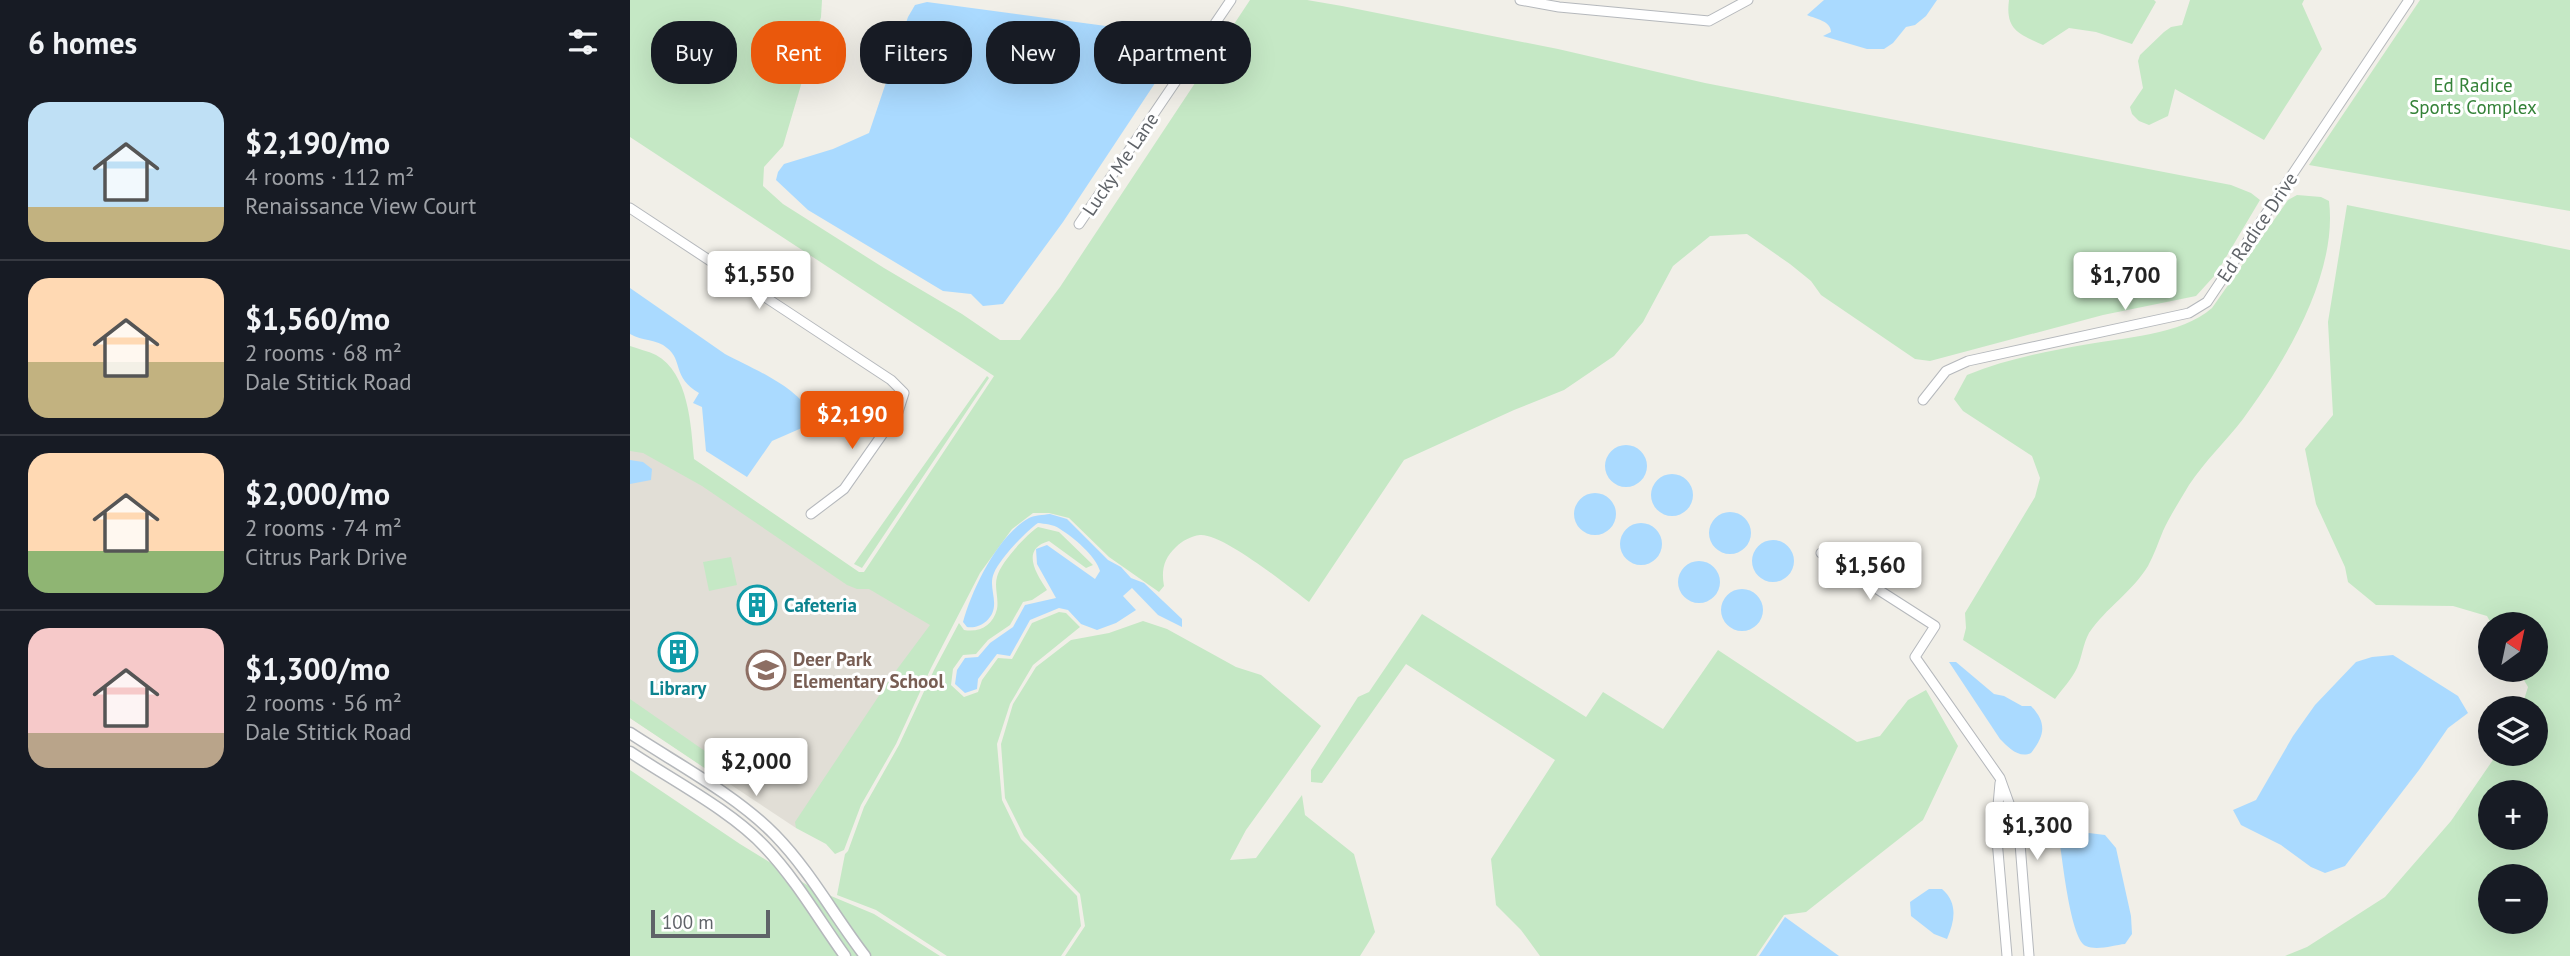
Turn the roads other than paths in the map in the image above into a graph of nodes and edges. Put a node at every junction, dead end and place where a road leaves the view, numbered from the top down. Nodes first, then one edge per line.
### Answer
1 (1231, 0) edge
2 (1520, 0) edge
3 (1748, 0) edge
4 (2409, 0) edge
5 (630, 208) edge
6 (1079, 224) dead end
7 (1923, 400) dead end
8 (811, 514) dead end
9 (1821, 553) dead end
10 (630, 733) edge
11 (630, 752) edge
12 (2000, 778) junction
13 (845, 956) edge
14 (865, 956) edge
15 (2007, 956) edge
16 (2029, 956) edge

1 - 6 street, Lucky Me Lane
2 - 3 street
4 - 7 street, Ed Radice Drive
5 - 8 street
9 - 12 street
10 - 14 street
11 - 13 street
12 - 15 street
12 - 16 street

